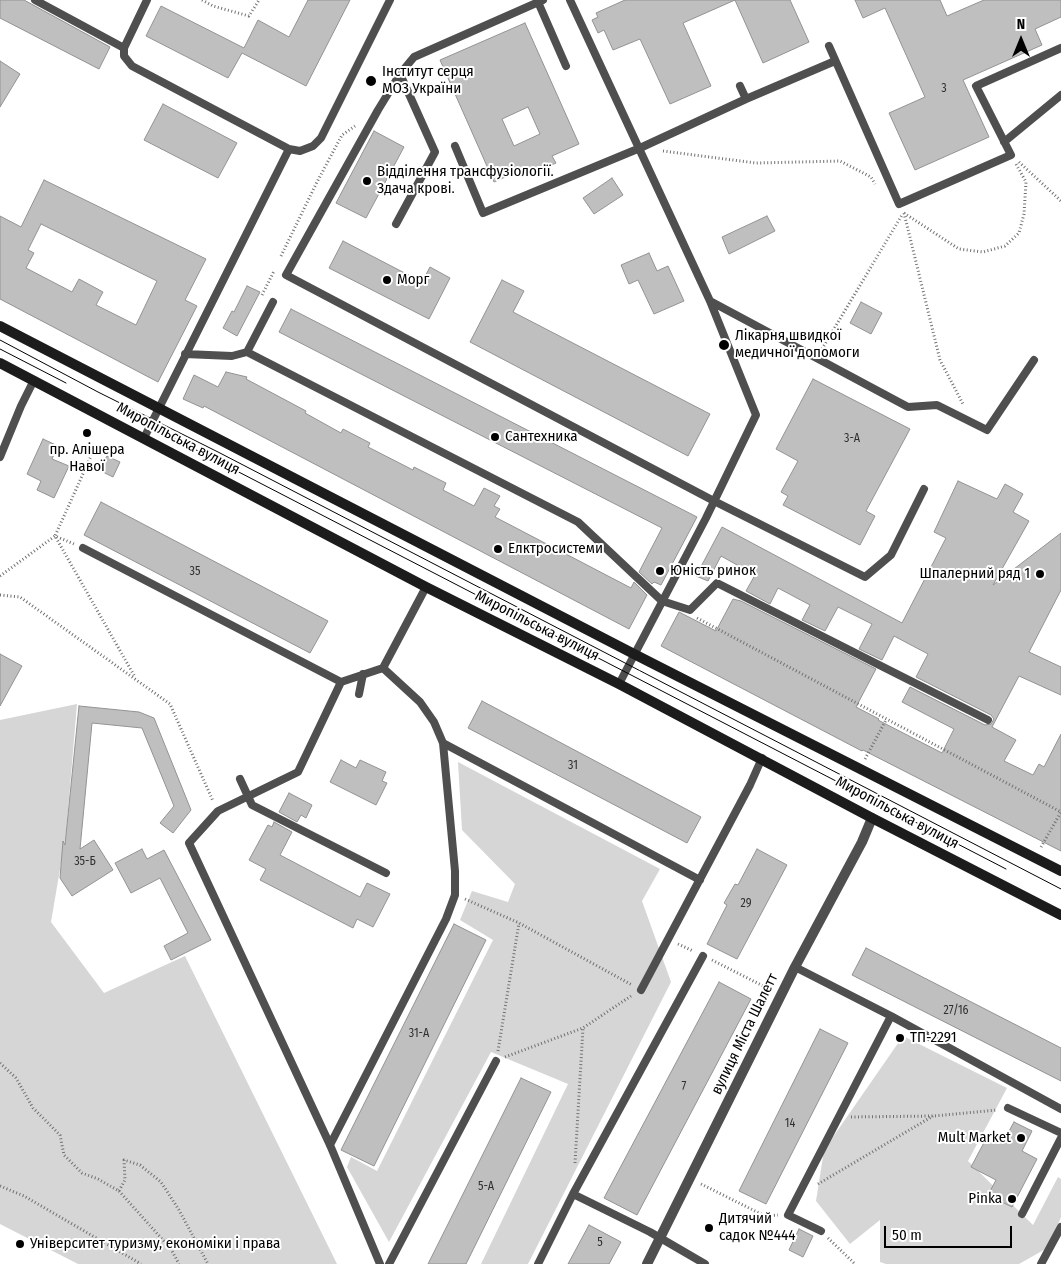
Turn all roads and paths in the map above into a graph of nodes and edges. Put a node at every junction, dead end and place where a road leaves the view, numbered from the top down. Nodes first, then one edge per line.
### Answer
1 (34, 0) edge
2 (148, 0) edge
3 (202, 0) edge
4 (216, 0) edge
5 (259, 0) edge
6 (390, 0) edge
7 (570, 0) edge
8 (541, 1) edge
9 (213, 6) junction
10 (829, 46) dead end
11 (124, 48) junction
12 (1061, 48) edge
13 (835, 61) junction
14 (566, 66) dead end
15 (400, 74) junction
16 (740, 86) dead end
17 (1061, 95) edge
18 (746, 99) junction
19 (1004, 142) junction
20 (455, 146) dead end
21 (640, 148) junction
22 (289, 149) junction
23 (1011, 155) junction
24 (876, 185) dead end
25 (1061, 201) edge
26 (898, 206) junction
27 (904, 213) junction
28 (396, 224) dead end
29 (710, 301) junction
30 (273, 302) dead end
31 (0, 326) edge
32 (247, 352) junction
33 (185, 354) junction
34 (817, 358) junction
35 (1034, 360) dead end
36 (0, 363) edge
37 (34, 380) junction
38 (160, 408) junction
39 (973, 423) junction
40 (144, 438) junction
41 (0, 457) edge
42 (924, 489) dead end
43 (714, 501) junction
44 (83, 548) joint
45 (0, 576) edge
46 (426, 587) junction
47 (0, 595) edge
48 (662, 601) junction
49 (690, 610) junction
50 (634, 654) junction
51 (383, 668) junction
52 (363, 674) junction
53 (341, 682) junction
54 (619, 684) junction
55 (359, 694) dead end
56 (886, 720) junction
57 (988, 720) dead end
58 (443, 743) junction
59 (762, 758) junction
60 (860, 769) junction
61 (240, 779) dead end
62 (248, 796) junction
63 (218, 811) junction
64 (1061, 812) edge
65 (872, 818) junction
66 (1035, 858) junction
67 (1061, 871) edge
68 (386, 873) dead end
69 (700, 880) junction
70 (455, 895) junction
71 (1061, 914) edge
72 (518, 923) junction
73 (669, 939) junction
74 (703, 956) junction
75 (795, 967) junction
76 (641, 990) junction
77 (782, 995) junction
78 (891, 1016) junction
79 (583, 1028) junction
80 (496, 1060) junction
81 (0, 1063) edge
82 (1008, 1108) joint
83 (1061, 1109) edge
84 (934, 1116) junction
85 (838, 1117) junction
86 (1061, 1133) edge
87 (1061, 1138) edge
88 (330, 1145) junction
89 (575, 1164) dead end
90 (690, 1179) junction
91 (0, 1186) edge
92 (119, 1191) junction
93 (573, 1194) junction
94 (797, 1196) junction
95 (1022, 1214) dead end
96 (788, 1215) junction
97 (1061, 1227) edge
98 (821, 1231) joint
99 (659, 1238) junction
100 (141, 1264) edge
101 (179, 1264) edge
102 (208, 1264) edge
103 (380, 1264) edge
104 (389, 1264) edge
105 (538, 1264) edge
106 (647, 1264) edge
107 (705, 1264) edge
108 (855, 1264) edge
109 (1041, 1264) edge

1 - 11 lane
2 - 11 lane
3 - 9 path
4 - 9 path
5 - 9 path
6 - 22 lane
7 - 21 lane
8 - 14 lane
8 - 15 lane
10 - 13 lane
11 - 22 lane
12 - 19 lane
13 - 18 lane
13 - 26 lane
15 - 28 lane
15 - 43 lane
16 - 18 lane
17 - 19 lane
18 - 21 lane
19 - 23 lane
20 - 21 lane
21 - 24 path
21 - 29 lane
22 - 33 lane
23 - 25 path
23 - 26 lane
23 - 27 path
26 - 27 path
27 - 34 path
27 - 39 path
29 - 34 lane
29 - 43 lane
30 - 32 lane
31 - 38 street, Миропільська вулиця
32 - 33 lane
32 - 48 lane
33 - 38 lane
34 - 39 lane
35 - 39 lane
36 - 37 street, Миропільська вулиця
37 - 40 street, Миропільська вулиця
37 - 41 lane
38 - 40 lane
38 - 50 street, Миропільська вулиця
40 - 46 street, Миропільська вулиця
42 - 43 lane
43 - 48 lane
44 - 45 path
44 - 53 lane
46 - 51 lane
46 - 54 street, Миропільська вулиця
47 - 63 path
48 - 49 lane
48 - 50 lane
49 - 56 path
49 - 57 lane
50 - 54 lane
50 - 60 street, Миропільська вулиця
51 - 52 lane
51 - 58 lane
52 - 53 lane
52 - 55 lane
53 - 62 lane
54 - 59 street, Миропільська вулиця
56 - 60 path
56 - 64 path
58 - 69 lane
58 - 70 lane
59 - 65 street, Миропільська вулиця
59 - 69 lane
60 - 66 street, Миропільська вулиця
61 - 62 lane
62 - 63 lane
62 - 68 lane
63 - 88 lane
64 - 66 path
65 - 71 street, Миропільська вулиця
65 - 75 street, вулиця Міста Шалетт
66 - 67 street, Миропільська вулиця
69 - 73 lane
70 - 72 path
70 - 88 lane
72 - 76 path
72 - 80 path
73 - 74 path
73 - 76 lane
74 - 77 path
74 - 93 lane
75 - 77 street, вулиця Міста Шалетт
75 - 78 lane
76 - 79 path
77 - 90 street, вулиця Міста Шалетт
78 - 83 lane
78 - 85 lane
79 - 80 path
79 - 89 path
80 - 104 lane
81 - 92 path
82 - 84 path
82 - 86 lane
84 - 85 path
84 - 94 path
85 - 94 lane
87 - 95 lane
88 - 103 lane
90 - 96 path
90 - 99 street, вулиця Міста Шалетт
91 - 100 path
92 - 101 path
92 - 102 path
93 - 99 lane
93 - 105 lane
94 - 96 lane
96 - 98 lane
97 - 109 lane
98 - 108 path
99 - 106 street, вулиця Міста Шалетт
99 - 107 lane

